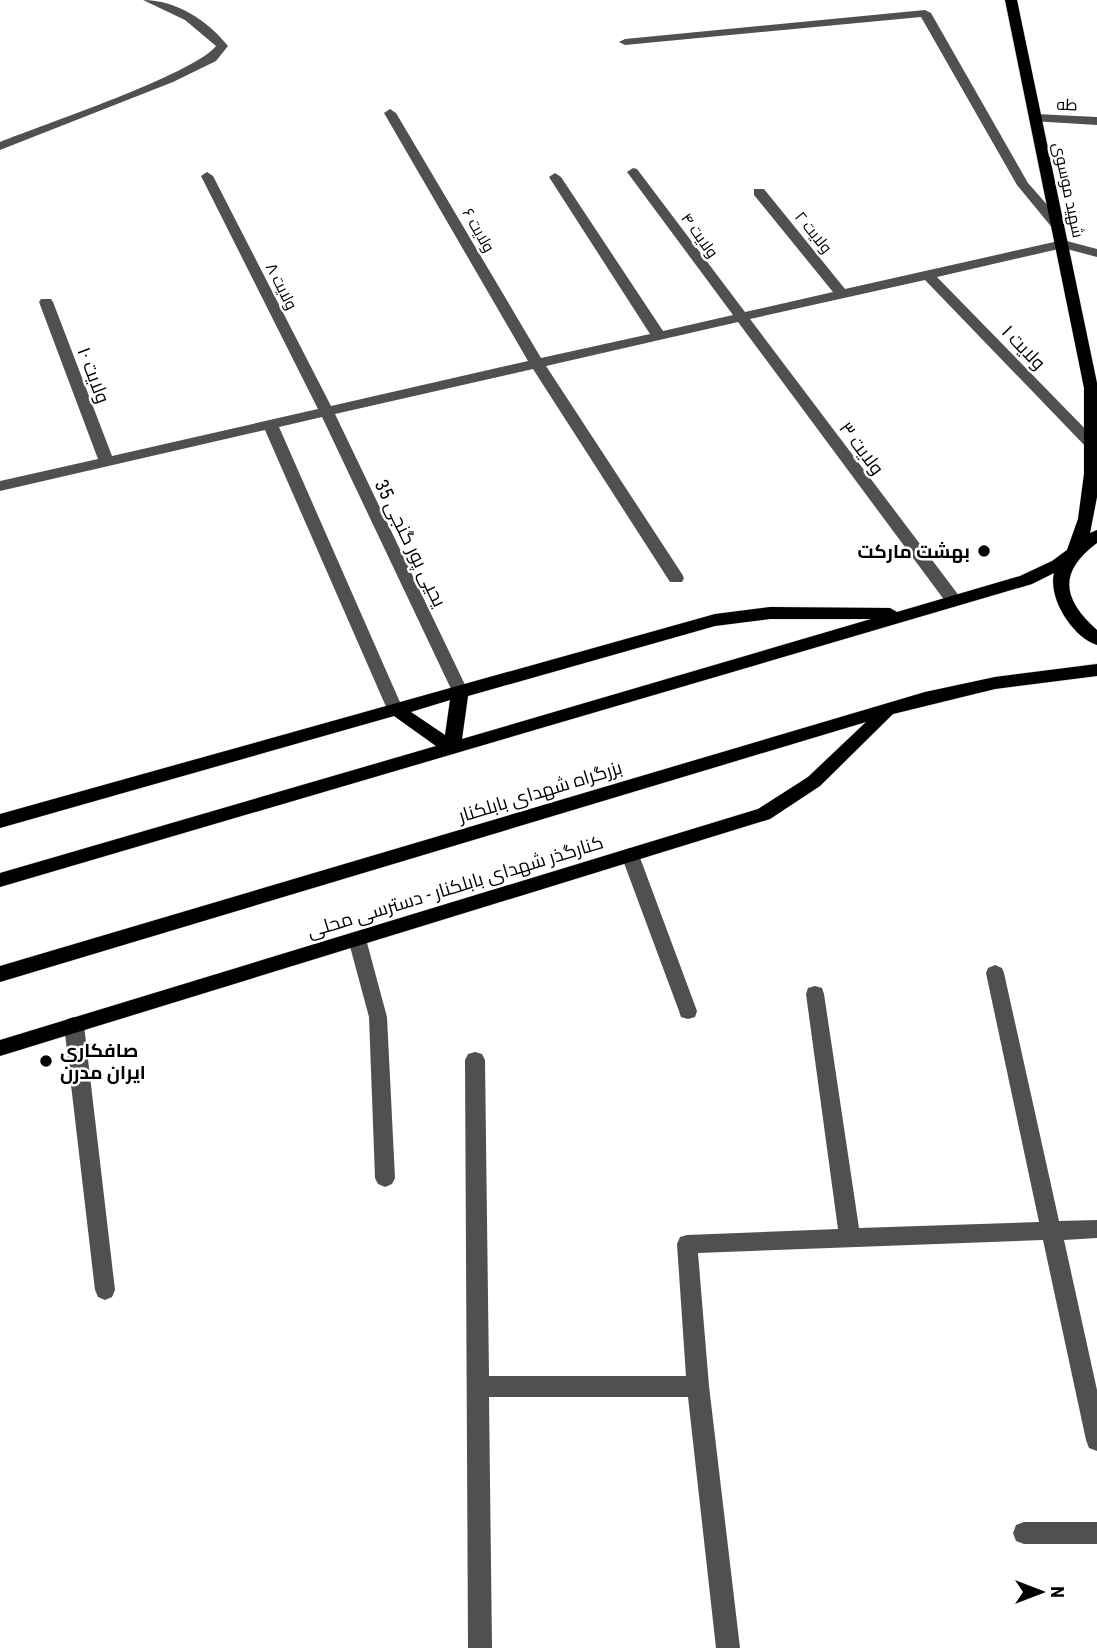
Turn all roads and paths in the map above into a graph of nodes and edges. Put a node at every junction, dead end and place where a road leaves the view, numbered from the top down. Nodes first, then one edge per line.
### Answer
1 (149, 0) edge
2 (1011, 0) edge
3 (625, 41) dead end
4 (390, 113) dead end
5 (1036, 118) junction
6 (1097, 121) edge
7 (0, 146) edge
8 (633, 173) dead end
9 (207, 176) dead end
10 (555, 177) dead end
11 (759, 192) dead end
12 (1059, 227) junction
13 (1063, 244) junction
14 (1097, 254) edge
15 (928, 275) junction
16 (842, 294) junction
17 (46, 302) dead end
18 (739, 317) junction
19 (659, 336) junction
20 (537, 364) junction
21 (1094, 390) edge
22 (327, 412) junction
23 (270, 424) junction
24 (1093, 446) junction
25 (107, 462) junction
26 (0, 486) edge
27 (1097, 535) edge
28 (1073, 553) junction
29 (676, 578) dead end
30 (954, 601) junction
31 (911, 614) junction
32 (1097, 639) edge
33 (1097, 670) edge
34 (460, 691) junction
35 (891, 708) junction
36 (396, 709) junction
37 (452, 748) junction
38 (0, 821) edge
39 (630, 855) junction
40 (0, 880) edge
41 (357, 939) junction
42 (995, 973) dead end
43 (0, 974) edge
44 (816, 994) dead end
45 (688, 1011) dead end
46 (74, 1025) junction
47 (0, 1048) edge
48 (475, 1060) dead end
49 (385, 1178) dead end
50 (1097, 1228) edge
51 (1051, 1231) junction
52 (849, 1238) junction
53 (105, 1290) dead end
54 (698, 1386) junction
55 (478, 1387) junction
56 (1097, 1440) edge
57 (1024, 1533) dead end
58 (1097, 1533) edge
59 (481, 1648) edge
60 (728, 1648) edge

1 - 7 street
2 - 5 main road, شهید موسوی
3 - 12 street
4 - 20 street, ولایت ۶
5 - 6 street, طه
5 - 12 main road, شهید موسوی
8 - 18 street, ولایت ۴
9 - 22 street, ولایت ۸
10 - 19 street
11 - 16 street, ولایت ۲
12 - 13 main road, شهید موسوی
13 - 14 street
13 - 15 street
13 - 21 main road, شهید موسوی
15 - 16 street
15 - 24 street, ولایت ۱
16 - 18 street
17 - 25 street, ولایت ۱۰
18 - 19 street
18 - 30 street, ولایت ۳
19 - 20 street
20 - 22 street
20 - 29 street, ولایت ۶
21 - 24 main road, شهید موسوی
22 - 23 street
22 - 34 street, یحیی پور گنجی 35
23 - 25 street
23 - 36 street
24 - 28 main road, شهید موسوی
25 - 26 street
27 - 28 main road
28 - 30 main road
28 - 32 main road, شهید موسوی
30 - 31 main road
31 - 34 main road
31 - 37 main road
33 - 35 main road, بزرگراه شهدای بابلکنار
34 - 36 main road
34 - 37 main road
35 - 39 main road, کنارگذر شهدای بابلکنار - دسترسی محلی
35 - 43 main road, بزرگراه شهدای بابلکنار
36 - 37 main road
36 - 38 main road
37 - 40 main road
39 - 41 main road, کنارگذر شهدای بابلکنار - دسترسی محلی
39 - 45 street
41 - 46 main road, کنارگذر شهدای بابلکنار - دسترسی محلی
41 - 49 street
42 - 51 street
44 - 52 street
46 - 47 main road, کنارگذر شهدای بابلکنار - دسترسی محلی
46 - 53 street
48 - 55 street
50 - 51 street
51 - 52 street
51 - 56 street
52 - 54 street
54 - 55 street
54 - 60 street
55 - 59 street
57 - 58 street

